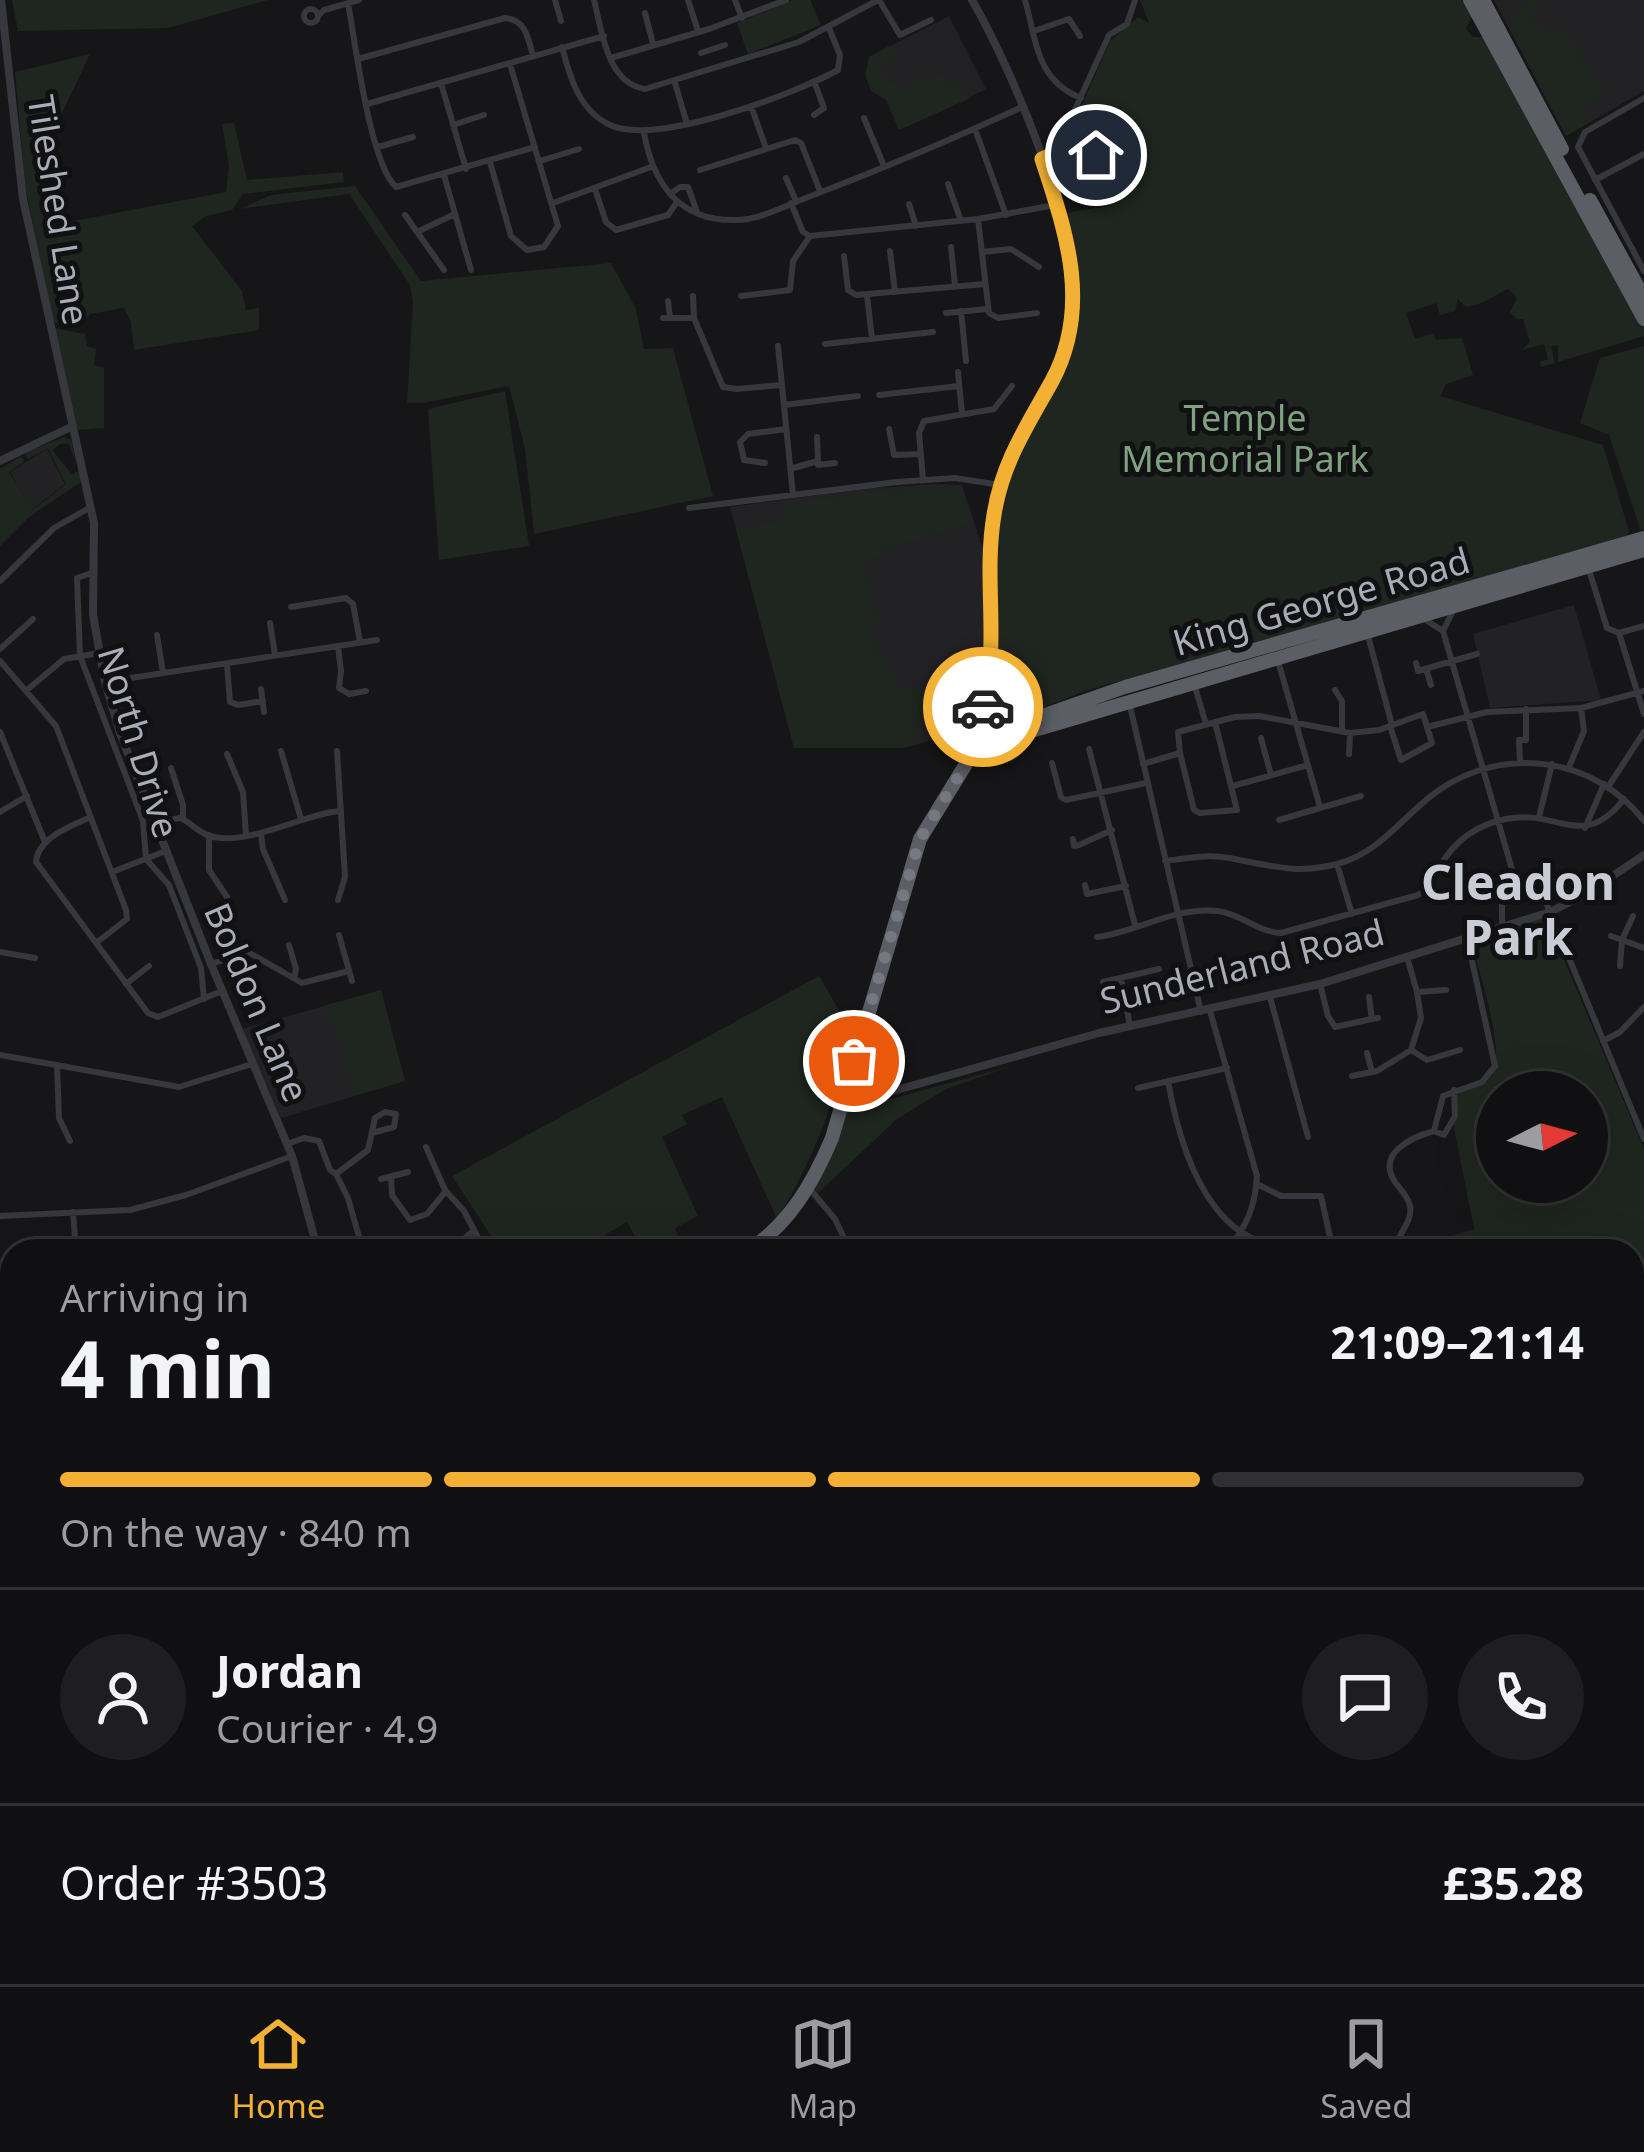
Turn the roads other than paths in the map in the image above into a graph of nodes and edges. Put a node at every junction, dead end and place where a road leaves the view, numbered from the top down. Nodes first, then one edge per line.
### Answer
1 (1, 0) edge
2 (359, 0) edge
3 (555, 0) edge
4 (593, 0) edge
5 (688, 0) edge
6 (735, 0) edge
7 (785, 0) edge
8 (879, 0) edge
9 (972, 0) edge
10 (1024, 0) edge
11 (1135, 0) edge
12 (1470, 0) edge
13 (1483, 0) edge
14 (349, 3) edge
15 (319, 12) dead end
16 (645, 13) dead end
17 (742, 18) junction
18 (927, 20) dead end
19 (561, 21) dead end
20 (829, 28) junction
21 (709, 29) junction
22 (1034, 31) junction
23 (698, 32) junction
24 (604, 36) junction
25 (1079, 36) dead end
26 (654, 46) junction
27 (562, 47) junction
28 (701, 52) dead end
29 (533, 56) junction
30 (611, 58) junction
31 (358, 59) junction
32 (510, 64) junction
33 (814, 81) junction
34 (441, 83) junction
35 (675, 83) junction
36 (1081, 98) junction
37 (1644, 98) edge
38 (367, 104) junction
39 (751, 105) junction
40 (1022, 107) junction
41 (814, 115) dead end
42 (484, 116) dead end
43 (864, 118) dead end
44 (453, 124) junction
45 (687, 124) junction
46 (975, 129) junction
47 (644, 133) junction
48 (412, 137) dead end
49 (1062, 140) junction
50 (378, 147) junction
51 (536, 147) junction
52 (766, 148) junction
53 (579, 149) dead end
54 (1644, 154) edge
55 (1042, 159) junction
56 (490, 161) junction
57 (540, 161) junction
58 (884, 166) junction
59 (651, 167) junction
60 (466, 169) junction
61 (700, 170) dead end
62 (444, 175) junction
63 (786, 178) dead end
64 (1595, 180) junction
65 (948, 184) dead end
66 (595, 190) junction
67 (820, 192) junction
68 (670, 194) junction
69 (677, 202) junction
70 (794, 202) junction
71 (1111, 202) dead end
72 (553, 203) junction
73 (909, 204) dead end
74 (1054, 205) junction
75 (697, 212) junction
76 (455, 214) junction
77 (1006, 214) junction
78 (405, 215) dead end
79 (978, 219) junction
80 (962, 221) junction
81 (916, 226) junction
82 (417, 232) junction
83 (810, 236) junction
84 (951, 247) dead end
85 (890, 251) dead end
86 (982, 252) junction
87 (1640, 254) edge
88 (844, 256) dead end
89 (1039, 267) dead end
90 (444, 270) dead end
91 (471, 270) dead end
92 (1644, 271) edge
93 (985, 284) junction
94 (956, 286) junction
95 (895, 292) junction
96 (867, 295) junction
97 (693, 296) dead end
98 (741, 296) dead end
99 (1644, 298) edge
100 (668, 301) dead end
101 (987, 309) junction
102 (962, 311) junction
103 (946, 313) dead end
104 (1037, 313) dead end
105 (694, 318) junction
106 (1644, 320) edge
107 (933, 332) dead end
108 (921, 334) junction
109 (872, 339) junction
110 (836, 343) junction
111 (825, 344) dead end
112 (778, 346) dead end
113 (922, 349) dead end
114 (837, 357) dead end
115 (966, 361) dead end
116 (958, 372) dead end
117 (782, 385) junction
118 (959, 386) junction
119 (1012, 386) dead end
120 (879, 394) dead end
121 (858, 396) dead end
122 (845, 398) junction
123 (784, 405) junction
124 (846, 410) dead end
125 (962, 413) junction
126 (73, 426) junction
127 (786, 429) junction
128 (889, 429) dead end
129 (820, 442) dead end
130 (921, 454) junction
131 (0, 461) edge
132 (765, 463) dead end
133 (835, 463) dead end
134 (815, 465) junction
135 (790, 469) junction
136 (923, 480) junction
137 (1000, 484) junction
138 (793, 495) junction
139 (91, 507) junction
140 (689, 508) dead end
141 (1644, 538) edge
142 (1644, 550) edge
143 (1595, 561) junction
144 (94, 572) junction
145 (0, 581) edge
146 (1453, 601) junction
147 (291, 608) dead end
148 (1419, 610) junction
149 (33, 620) dead end
150 (270, 623) dead end
151 (1644, 626) edge
152 (1443, 631) junction
153 (1367, 632) junction
154 (1619, 633) junction
155 (157, 635) dead end
156 (377, 640) dead end
157 (360, 642) junction
158 (338, 646) junction
159 (0, 649) edge
160 (1275, 651) junction
161 (98, 653) junction
162 (1477, 655) dead end
163 (80, 656) junction
164 (275, 656) junction
165 (0, 661) edge
166 (1452, 662) junction
167 (1416, 663) dead end
168 (227, 664) junction
169 (1426, 669) junction
170 (163, 674) junction
171 (991, 678) junction
172 (105, 682) junction
173 (1194, 682) junction
174 (1431, 685) dead end
175 (261, 689) dead end
176 (1334, 690) dead end
177 (27, 691) junction
178 (366, 692) dead end
179 (1641, 692) edge
180 (1127, 694) junction
181 (262, 701) junction
182 (1581, 708) junction
183 (1526, 709) junction
184 (264, 712) dead end
185 (998, 713) junction
186 (1644, 714) edge
187 (1468, 715) junction
188 (1210, 723) junction
189 (1296, 723) junction
190 (1391, 725) junction
191 (1018, 727) junction
192 (1427, 727) junction
193 (0, 732) edge
194 (979, 732) junction
195 (1346, 732) junction
196 (1644, 732) edge
197 (1261, 738) dead end
198 (1089, 749) dead end
199 (338, 751) dead end
200 (281, 752) dead end
201 (1359, 752) dead end
202 (1180, 753) junction
203 (226, 754) dead end
204 (990, 754) junction
205 (1520, 761) junction
206 (1052, 763) dead end
207 (1143, 764) junction
208 (1552, 764) junction
209 (1308, 765) junction
210 (171, 768) dead end
211 (1569, 768) junction
212 (1484, 769) junction
213 (960, 775) junction
214 (1271, 775) junction
215 (1147, 782) junction
216 (1234, 786) junction
217 (1606, 786) junction
218 (1102, 792) junction
219 (27, 796) junction
220 (1361, 796) dead end
221 (1624, 799) junction
222 (1320, 807) junction
223 (341, 811) junction
224 (0, 812) edge
225 (91, 817) junction
226 (1539, 817) junction
227 (183, 819) junction
228 (301, 819) junction
229 (1279, 820) dead end
230 (1644, 820) edge
231 (1499, 821) junction
232 (155, 823) junction
233 (1585, 828) junction
234 (1112, 830) junction
235 (261, 834) junction
236 (208, 835) junction
237 (246, 835) junction
238 (1073, 839) dead end
239 (45, 842) junction
240 (166, 851) junction
241 (1644, 854) edge
242 (146, 859) junction
243 (1165, 861) junction
244 (1337, 864) junction
245 (112, 872) junction
246 (1085, 885) dead end
247 (1126, 886) junction
248 (1518, 890) junction
249 (227, 898) dead end
250 (286, 900) dead end
251 (338, 901) dead end
252 (1550, 912) junction
253 (1178, 914) junction
254 (1352, 914) junction
255 (1633, 916) dead end
256 (1136, 925) junction
257 (1502, 925) junction
258 (339, 935) dead end
259 (1611, 936) dead end
260 (1097, 937) dead end
261 (1467, 938) junction
262 (1622, 940) junction
263 (96, 944) junction
264 (289, 945) dead end
265 (1644, 947) edge
266 (0, 952) edge
267 (1407, 957) junction
268 (34, 958) dead end
269 (211, 964) junction
270 (149, 965) dead end
271 (1620, 966) dead end
272 (1159, 969) dead end
273 (349, 970) junction
274 (293, 978) junction
275 (1121, 978) junction
276 (352, 981) dead end
277 (1103, 982) dead end
278 (127, 984) junction
279 (1319, 984) junction
280 (1446, 990) dead end
281 (222, 992) junction
282 (1418, 992) junction
283 (1369, 997) dead end
284 (1270, 998) junction
285 (204, 999) junction
286 (1205, 1011) junction
287 (1642, 1013) edge
288 (1130, 1026) junction
289 (1603, 1041) junction
290 (1411, 1050) junction
291 (1460, 1050) dead end
292 (1367, 1053) dead end
293 (0, 1054) edge
294 (251, 1064) junction
295 (57, 1065) junction
296 (1227, 1068) junction
297 (1372, 1072) junction
298 (1352, 1076) dead end
299 (1168, 1081) junction
300 (1138, 1088) dead end
301 (1454, 1090) junction
302 (842, 1105) junction
303 (1434, 1131) junction
304 (372, 1133) dead end
305 (1308, 1137) dead end
306 (1644, 1139) edge
307 (70, 1141) dead end
308 (287, 1144) junction
309 (426, 1148) dead end
310 (292, 1156) junction
311 (408, 1172) dead end
312 (336, 1174) junction
313 (1257, 1184) junction
314 (808, 1188) junction
315 (446, 1191) junction
316 (74, 1212) junction
317 (0, 1216) edge
318 (475, 1229) junction
319 (1242, 1232) junction
320 (75, 1239) edge
321 (315, 1239) edge
322 (360, 1239) edge
323 (464, 1239) edge
324 (480, 1239) edge
325 (762, 1239) edge
326 (844, 1239) edge
327 (1236, 1239) edge
328 (1252, 1239) edge
329 (1331, 1239) edge
330 (1398, 1239) edge

1 - 126 street, Tileshed Lane
2 - 14 street
3 - 19 street
4 - 24 street
5 - 23 street
6 - 17 street
7 - 17 street
8 - 18 street
8 - 20 street
9 - 40 street
10 - 22 street
11 - 36 street
12 - 106 highway
13 - 99 highway
14 - 15 street
14 - 31 street
16 - 26 street
17 - 21 street
20 - 33 street
20 - 35 street
21 - 23 street
21 - 28 street
22 - 25 street
22 - 36 street
23 - 26 street
24 - 27 street
24 - 30 street
26 - 30 street
27 - 29 street
27 - 47 street
29 - 31 street
29 - 32 street
30 - 35 street
31 - 38 street
32 - 34 street
32 - 51 street
33 - 39 street
33 - 41 street
34 - 38 street
34 - 44 street
35 - 45 street
36 - 49 street
37 - 64 street
38 - 50 street
39 - 45 street
39 - 52 street
40 - 46 street
40 - 55 street
42 - 44 street
43 - 58 street
44 - 60 street
45 - 47 street
46 - 58 street
46 - 77 street
47 - 59 street
48 - 50 street
49 - 55 street
49 - 71 street
50 - 62 street
51 - 56 street
51 - 57 street
52 - 61 street
52 - 67 street
53 - 57 street
54 - 64 street
55 - 74 street
56 - 60 street
56 - 72 street
57 - 72 street
58 - 67 street
59 - 66 street
59 - 68 street
60 - 62 street
62 - 76 street
63 - 70 street
64 - 87 street
65 - 80 street
66 - 69 street
66 - 72 street
67 - 70 street
68 - 69 street
68 - 75 street
69 - 75 street
70 - 75 street
70 - 83 street
73 - 81 street
74 - 77 street
74 - 137 street
76 - 82 street
76 - 91 street
77 - 79 street
78 - 82 street
79 - 80 street
79 - 86 street
80 - 81 street
81 - 83 street
82 - 90 street
83 - 98 street
84 - 94 street
85 - 95 street
86 - 89 street
86 - 93 street
87 - 92 street
88 - 96 street
93 - 94 street
93 - 101 street
94 - 95 street
95 - 96 street
96 - 109 street
97 - 105 street
100 - 105 street
101 - 102 street
101 - 104 street
102 - 103 street
102 - 115 street
105 - 117 street
107 - 108 street
108 - 109 street
108 - 113 street
109 - 110 street
110 - 111 street
110 - 114 street
112 - 117 street
116 - 118 street
117 - 123 street
118 - 120 street
118 - 125 street
119 - 125 street
121 - 122 street
122 - 123 street
122 - 124 street
123 - 127 street
125 - 130 street
126 - 131 street
126 - 139 street, Tileshed Lane
127 - 132 street
127 - 135 street
128 - 130 street
129 - 134 street
130 - 136 street
133 - 134 street
134 - 135 street
135 - 138 street
136 - 137 street
136 - 138 street
137 - 171 street
138 - 140 street
139 - 144 street, Tileshed Lane
139 - 145 street
141 - 143 highway, King George Road
142 - 143 highway, King George Road
143 - 146 highway, King George Road
143 - 154 street
144 - 161 street, Boldon Lane
144 - 163 street, North Drive
146 - 148 highway, King George Road
146 - 152 street
147 - 157 street
148 - 152 street
148 - 153 highway, King George Road
148 - 160 highway, King George Road
149 - 159 street
150 - 164 street
151 - 154 street
152 - 166 street
153 - 160 highway, King George Road
153 - 190 street
154 - 179 street
155 - 170 street
156 - 157 street
157 - 158 street
158 - 164 street
158 - 178 street
160 - 173 highway, King George Road
160 - 180 highway, King George Road
160 - 189 street
161 - 163 street
161 - 172 street, Boldon Lane
162 - 166 street
163 - 177 street
163 - 242 street, North Drive
164 - 168 street
165 - 177 street
166 - 169 street
166 - 187 street
167 - 169 street
168 - 170 street
168 - 181 street
169 - 174 street
170 - 172 street
171 - 185 street
171 - 194 street
172 - 232 street, Boldon Lane
173 - 180 highway, King George Road
173 - 188 street
175 - 181 street
176 - 195 street
177 - 225 street
179 - 182 street
179 - 186 street
180 - 191 highway, King George Road
180 - 207 street
181 - 184 street
182 - 183 street
182 - 211 street
183 - 187 street
183 - 205 street
185 - 191 highway
185 - 194 highway
187 - 192 street
187 - 212 street
188 - 189 street
188 - 202 street
188 - 216 street
189 - 195 street
189 - 209 street
190 - 192 street
190 - 192 street
190 - 195 street
191 - 204 highway
193 - 219 street
194 - 204 highway
194 - 213 highway
195 - 201 street
196 - 217 street
197 - 214 street
198 - 218 street
199 - 223 street
200 - 228 street
202 - 207 street
202 - 216 street
203 - 237 street
204 - 213 highway
205 - 208 street
205 - 212 street
206 - 218 street
207 - 215 street
208 - 211 street
208 - 226 street
209 - 214 street
209 - 222 street
210 - 227 street
211 - 217 street
212 - 231 street
212 - 244 street
213 - 302 highway
214 - 216 street
215 - 218 street
215 - 243 street
217 - 221 street
217 - 233 street
218 - 234 street
219 - 224 street
219 - 239 street
220 - 222 street
221 - 230 street
221 - 233 street
222 - 229 street
223 - 228 street
223 - 251 street
225 - 239 street
225 - 245 street
226 - 231 street
226 - 233 street
227 - 232 street
227 - 236 street
228 - 235 street
231 - 248 street
231 - 254 street
232 - 240 street, Boldon Lane
234 - 238 street
234 - 247 street
235 - 237 street
235 - 250 street
236 - 237 street
236 - 249 street
239 - 263 street
240 - 242 street
240 - 269 street, Boldon Lane
241 - 252 street, Sunderland Road
242 - 245 street
242 - 285 street, North Drive
243 - 244 street
243 - 253 street
244 - 254 street
245 - 263 street
246 - 247 street
247 - 256 street
248 - 252 street
248 - 257 street
252 - 257 street, Sunderland Road
252 - 289 street
253 - 254 street
253 - 256 street
253 - 286 street
255 - 262 street
256 - 260 street
257 - 261 street, Sunderland Road
258 - 273 street
259 - 262 street
261 - 267 street, Sunderland Road
261 - 301 street
262 - 265 street
262 - 271 street
263 - 278 street
264 - 274 street
266 - 268 street
267 - 279 street, Sunderland Road
267 - 282 street
269 - 274 street
269 - 281 street, Boldon Lane
270 - 278 street
272 - 275 street
273 - 274 street
273 - 276 street
275 - 277 street
275 - 288 street
278 - 285 street
279 - 283 street
279 - 284 street, Sunderland Road
280 - 282 street
281 - 285 street
281 - 294 street, Boldon Lane
282 - 290 street
284 - 286 street, Sunderland Road
284 - 305 street
286 - 288 street, Sunderland Road
286 - 296 street
287 - 289 street
288 - 302 street, Sunderland Road
289 - 306 street
290 - 291 street
290 - 297 street
292 - 297 street
293 - 295 street
294 - 295 street
294 - 308 street, Boldon Lane
295 - 307 street
296 - 299 street
296 - 313 street
297 - 298 street
299 - 300 street
299 - 319 street
301 - 303 street
301 - 303 street
302 - 314 highway
303 - 330 street
304 - 312 street
308 - 310 street, Boldon Lane
308 - 312 street
309 - 315 street
310 - 316 street
310 - 321 street, Boldon Lane
311 - 315 street
312 - 322 street
313 - 319 street
313 - 329 street
314 - 325 highway
314 - 326 street
315 - 318 street
316 - 317 street
316 - 320 street
318 - 323 street
318 - 324 street
319 - 327 street
319 - 328 street

